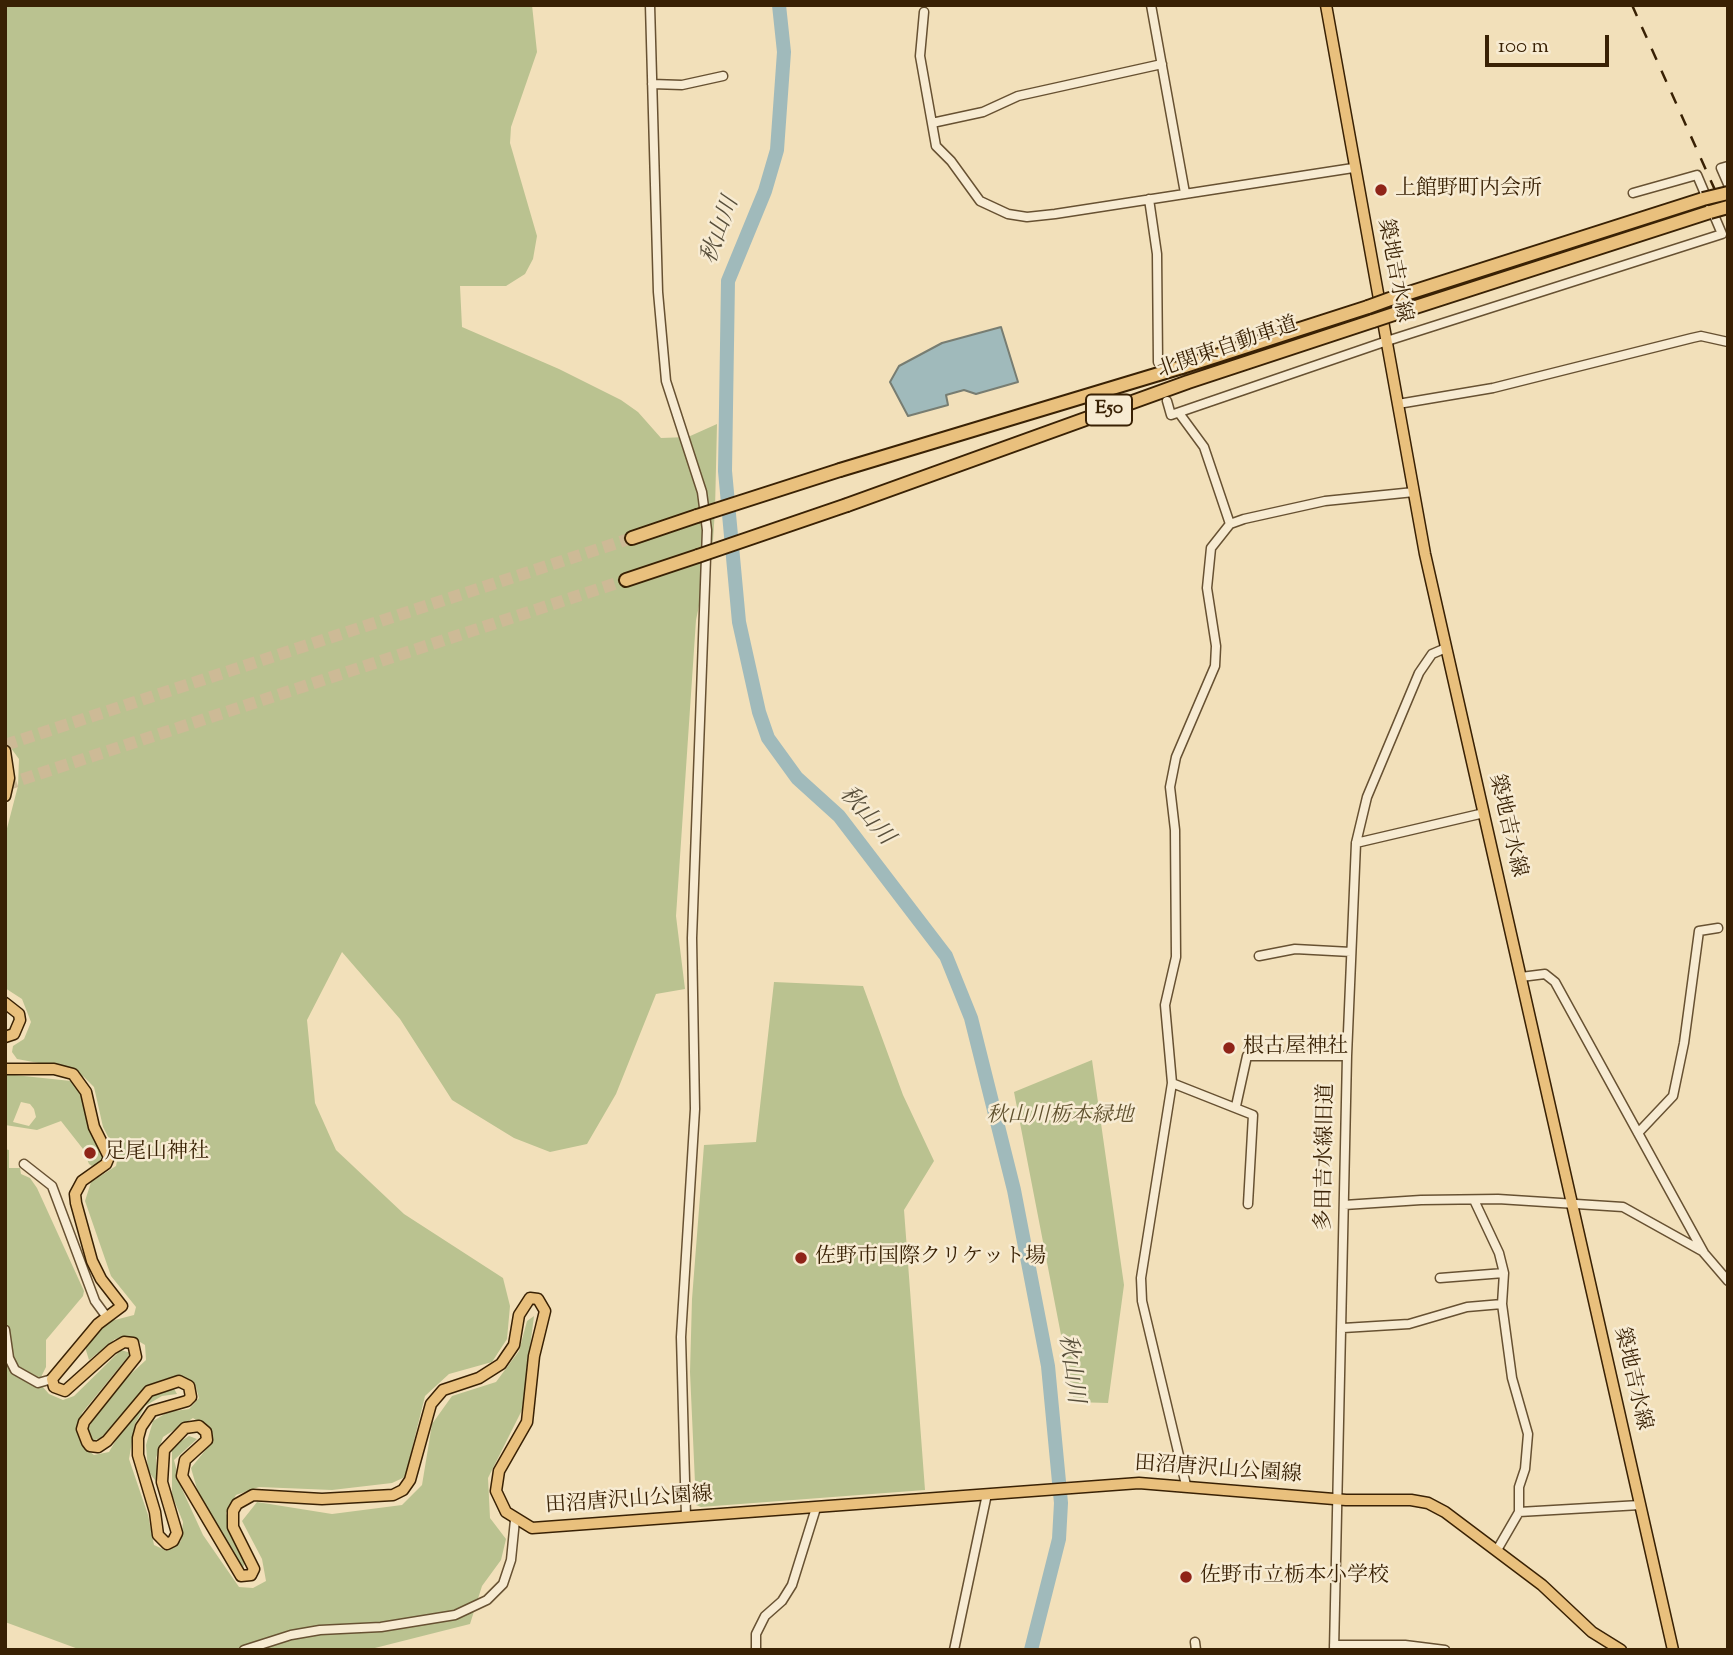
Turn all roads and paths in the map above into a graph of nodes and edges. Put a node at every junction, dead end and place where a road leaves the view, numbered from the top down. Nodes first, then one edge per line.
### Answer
1 (650, 5) edge
2 (1151, 5) edge
3 (1326, 5) edge
4 (924, 12) dead end
5 (1162, 64) junction
6 (723, 76) dead end
7 (652, 84) junction
8 (932, 123) junction
9 (1728, 166) edge
10 (1353, 168) junction
11 (1728, 184) edge
12 (1185, 192) junction
13 (1728, 192) edge
14 (1633, 193) dead end
15 (1149, 199) junction
16 (1728, 207) edge
17 (1387, 341) junction
18 (1728, 342) edge
19 (1158, 362) tunnel mouth
20 (1167, 401) tunnel mouth
21 (1398, 404) junction
22 (1179, 412) junction
23 (1414, 492) junction
24 (1230, 524) junction
25 (632, 538) tunnel mouth
26 (626, 580) tunnel mouth
27 (1446, 648) junction
28 (5, 751) edge
29 (5, 796) edge
30 (1484, 813) junction
31 (1356, 843) junction
32 (1718, 928) dead end
33 (1351, 952) junction
34 (1259, 956) dead end
35 (1521, 977) junction
36 (5, 1003) edge
37 (5, 1037) edge
38 (1347, 1056) junction
39 (5, 1069) edge
40 (1172, 1083) junction
41 (1236, 1106) junction
42 (1638, 1133) junction
43 (24, 1164) dead end
44 (1474, 1200) junction
45 (1571, 1202) junction
46 (1248, 1204) dead end
47 (1344, 1205) junction
48 (1704, 1253) junction
49 (1504, 1273) junction
50 (1440, 1278) dead end
51 (1728, 1281) edge
52 (1502, 1304) junction
53 (106, 1316) junction
54 (1343, 1328) junction
55 (5, 1330) edge
56 (52, 1379) junction
57 (1186, 1485) junction
58 (987, 1494) junction
59 (1339, 1498) junction
60 (1640, 1505) junction
61 (816, 1508) junction
62 (1519, 1512) junction
63 (686, 1517) junction
64 (515, 1520) junction
65 (1497, 1550) junction
66 (1334, 1647) edge
67 (244, 1650) edge
68 (756, 1650) edge
69 (954, 1650) edge
70 (1444, 1650) edge
71 (1621, 1650) edge
72 (1673, 1650) edge

1 - 7 street
2 - 5 street
3 - 10 main road, 築地吉水線
4 - 8 street
5 - 8 street
5 - 12 street
6 - 7 street
7 - 63 street
8 - 15 street
9 - 11 street
10 - 12 street
10 - 17 main road, 築地吉水線
12 - 15 street
13 - 25 highway, 北関東自動車道 / E50, bridge
14 - 17 street
15 - 19 street
16 - 26 highway, 北関東自動車道 / E50, bridge
17 - 21 main road, 築地吉水線
17 - 22 street
18 - 21 street
20 - 22 street
21 - 23 main road, 築地吉水線
22 - 24 street
23 - 24 street
23 - 27 main road, 築地吉水線
24 - 40 street
27 - 30 main road, 築地吉水線
27 - 31 street, 多田吉水線旧道
28 - 29 main road
30 - 31 street
30 - 35 main road, 築地吉水線
31 - 33 street, 多田吉水線旧道
32 - 42 street
33 - 34 street
33 - 38 street, 多田吉水線旧道
35 - 42 street
35 - 45 main road, 築地吉水線
36 - 37 main road
38 - 41 street
38 - 47 street, 多田吉水線旧道
39 - 53 main road
40 - 41 street
40 - 57 street
41 - 46 street
42 - 48 street
43 - 53 street
44 - 45 street
44 - 47 street
44 - 49 street
45 - 48 street
45 - 60 main road, 築地吉水線
47 - 54 street, 多田吉水線旧道
48 - 51 street
49 - 50 street
49 - 52 street
52 - 54 street
52 - 62 street
53 - 56 main road
54 - 59 street, 多田吉水線旧道
55 - 56 street
56 - 64 main road, 田沼唐沢山公園線
57 - 58 main road, 田沼唐沢山公園線
57 - 59 main road, 田沼唐沢山公園線
58 - 61 main road, 田沼唐沢山公園線
58 - 69 street
59 - 65 main road, 田沼唐沢山公園線
59 - 66 street, 多田吉水線旧道
60 - 62 street
60 - 72 main road, 築地吉水線
61 - 63 main road, 田沼唐沢山公園線
61 - 68 street
62 - 65 street
63 - 64 main road, 田沼唐沢山公園線
64 - 67 street
65 - 71 main road, 田沼唐沢山公園線
66 - 70 street

